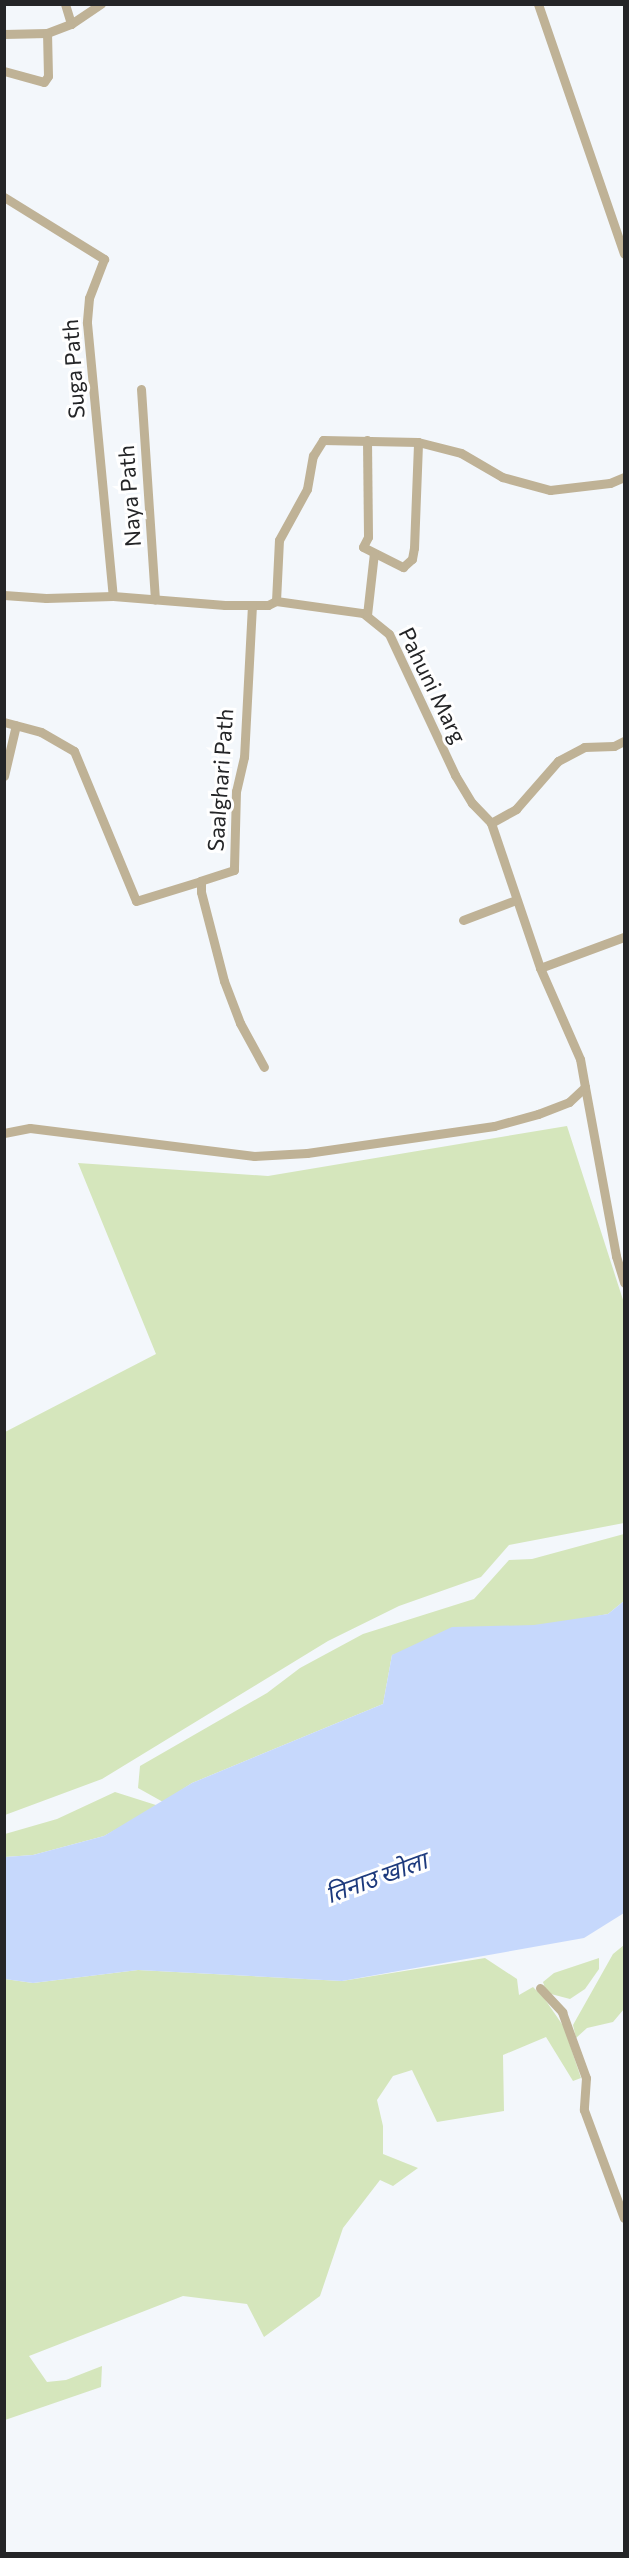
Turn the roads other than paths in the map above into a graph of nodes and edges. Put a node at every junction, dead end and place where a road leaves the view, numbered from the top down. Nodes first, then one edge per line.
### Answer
1 (65, 4) edge
2 (101, 4) edge
3 (538, 4) edge
4 (71, 24) junction
5 (47, 33) junction
6 (4, 34) edge
7 (4, 72) edge
8 (4, 197) edge
9 (624, 254) edge
10 (141, 389) dead end
11 (366, 440) junction
12 (418, 442) junction
13 (624, 477) edge
14 (374, 553) junction
15 (4, 595) edge
16 (113, 596) junction
17 (155, 600) junction
18 (276, 601) junction
19 (252, 606) junction
20 (367, 615) junction
21 (4, 722) edge
22 (15, 725) junction
23 (624, 741) edge
24 (4, 776) edge
25 (491, 823) junction
26 (201, 881) junction
27 (516, 900) junction
28 (463, 920) dead end
29 (624, 937) edge
30 (540, 968) junction
31 (264, 1067) dead end
32 (585, 1087) junction
33 (4, 1133) edge
34 (620, 1255) edge
35 (624, 1283) edge
36 (540, 1988) dead end
37 (624, 2218) edge

1 - 4 street
2 - 4 street
3 - 9 street
4 - 5 street
5 - 6 street
5 - 7 street
8 - 16 street, Suga Path
10 - 17 street, Naya Path
11 - 12 street
11 - 14 street
11 - 18 street
12 - 13 street
12 - 14 street
14 - 20 street
15 - 16 street, Pahuni Marg
16 - 17 street, Pahuni Marg
17 - 19 street, Pahuni Marg
18 - 19 street, Pahuni Marg
18 - 20 street, Pahuni Marg
19 - 26 street, Saalghari Path
20 - 25 street, Pahuni Marg
21 - 22 street
22 - 24 street
22 - 26 street
23 - 25 street
25 - 27 street
26 - 31 street, Saalghari Path
27 - 28 street
27 - 30 street
29 - 30 street
30 - 32 street
32 - 33 street
32 - 34 street
34 - 35 street
36 - 37 street

